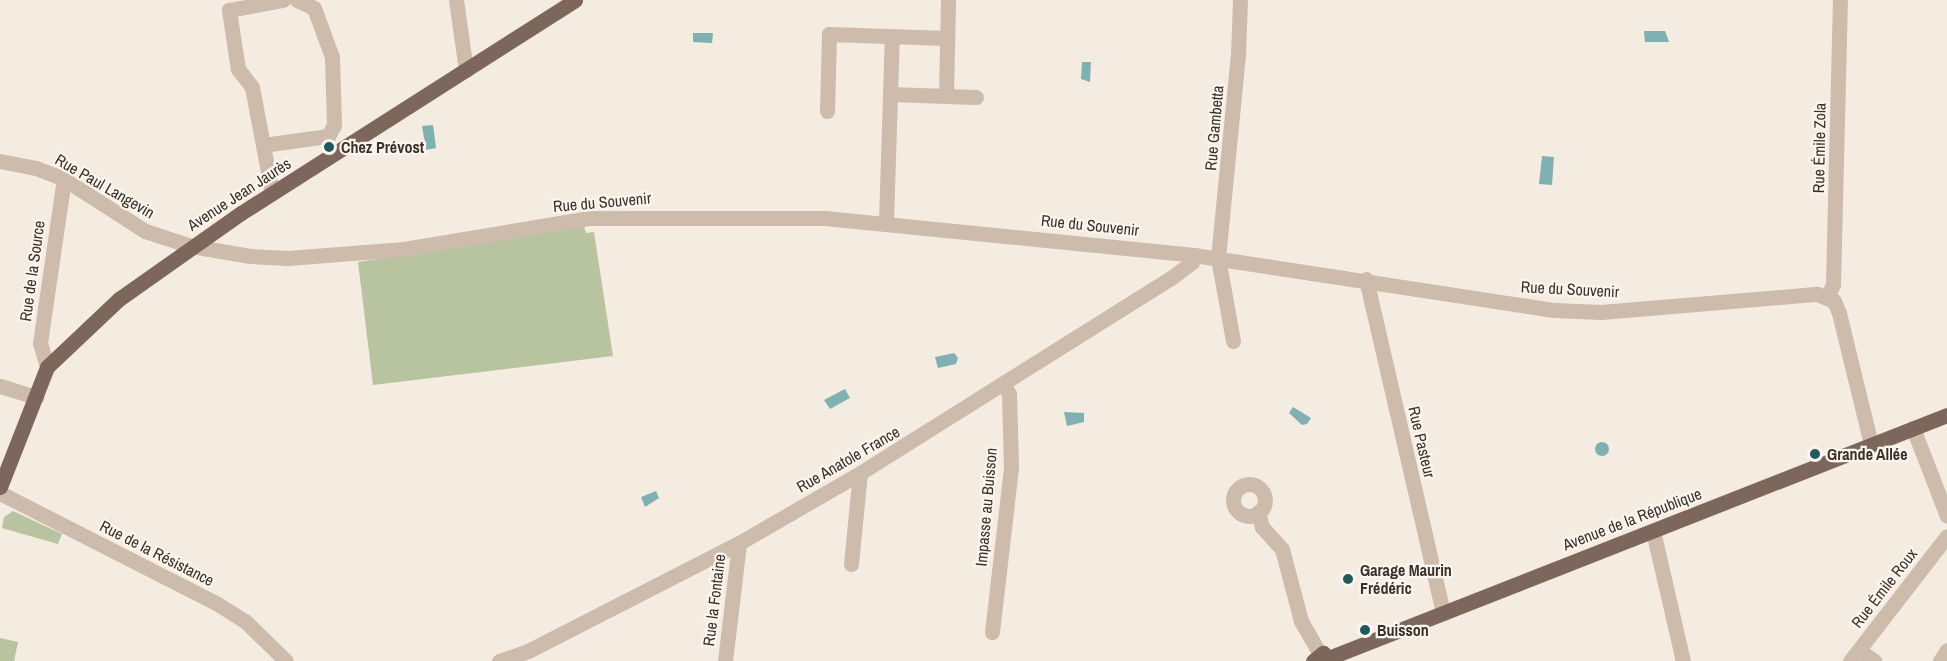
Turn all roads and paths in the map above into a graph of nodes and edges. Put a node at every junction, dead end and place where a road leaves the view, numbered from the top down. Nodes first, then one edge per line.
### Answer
1 (283, 0) edge
2 (297, 0) edge
3 (456, 0) edge
4 (574, 0) edge
5 (948, 0) edge
6 (1239, 0) edge
7 (1840, 0) edge
8 (891, 36) junction
9 (947, 38) junction
10 (466, 70) junction
11 (890, 94) junction
12 (946, 96) junction
13 (976, 98) dead end
14 (826, 111) dead end
15 (263, 145) junction
16 (0, 161) edge
17 (64, 179) junction
18 (272, 193) junction
19 (886, 222) junction
20 (192, 246) junction
21 (1194, 255) junction
22 (1218, 258) junction
23 (1366, 279) junction
24 (1828, 296) junction
25 (1233, 341) dead end
26 (47, 367) junction
27 (1004, 385) junction
28 (0, 386) edge
29 (36, 397) junction
30 (1947, 415) edge
31 (1913, 428) junction
32 (1871, 444) junction
33 (860, 473) junction
34 (0, 487) edge
35 (0, 493) edge
36 (1258, 512) dead end
37 (1947, 516) edge
38 (1653, 531) junction
39 (1947, 536) edge
40 (739, 543) junction
41 (850, 564) dead end
42 (1443, 612) junction
43 (992, 632) dead end
44 (1947, 650) edge
45 (1854, 655) edge
46 (1324, 658) edge
47 (286, 661) edge
48 (499, 661) edge
49 (725, 661) edge
50 (1683, 661) edge
51 (1874, 661) edge
52 (1940, 661) edge

1 - 15 street
2 - 15 street
3 - 10 street
4 - 10 main road, Avenue Jean Jaurès
5 - 9 street
6 - 22 street, Rue Gambetta
7 - 24 street, Rue Émile Zola
8 - 9 street
8 - 11 street
8 - 14 street
9 - 12 street
10 - 18 main road, Avenue Jean Jaurès
11 - 12 street
11 - 19 street
12 - 13 street
15 - 18 street
16 - 17 street, Rue Paul Langevin
17 - 20 street, Rue Paul Langevin
17 - 26 street, Rue de la Source
18 - 20 main road, Avenue Jean Jaurès
19 - 20 street, Rue du Souvenir
19 - 21 street, Rue du Souvenir
20 - 26 main road, Avenue Jean Jaurès
21 - 22 street, Rue du Souvenir
21 - 27 street, Rue Anatole France
22 - 23 street, Rue du Souvenir
22 - 25 street, Rue Gambetta
23 - 24 street, Rue du Souvenir
23 - 42 street, Rue Pasteur
24 - 32 street
26 - 29 main road, Avenue Jean Jaurès
27 - 33 street, Rue Anatole France
27 - 43 street, Impasse au Buisson
28 - 29 street
29 - 34 main road, Avenue Jean Jaurès
30 - 31 main road, Avenue de la République
31 - 32 main road, Avenue de la République
31 - 37 street
32 - 38 main road, Avenue de la République
33 - 40 street, Rue Anatole France
33 - 41 street
35 - 47 street, Rue de la Résistance
36 - 46 street
38 - 42 main road, Avenue de la République
38 - 50 street
39 - 45 street, Rue Émile Roux
40 - 48 street, Rue Anatole France
40 - 49 street, Rue la Fontaine
42 - 46 main road, Avenue de la République
44 - 52 street
45 - 51 street

